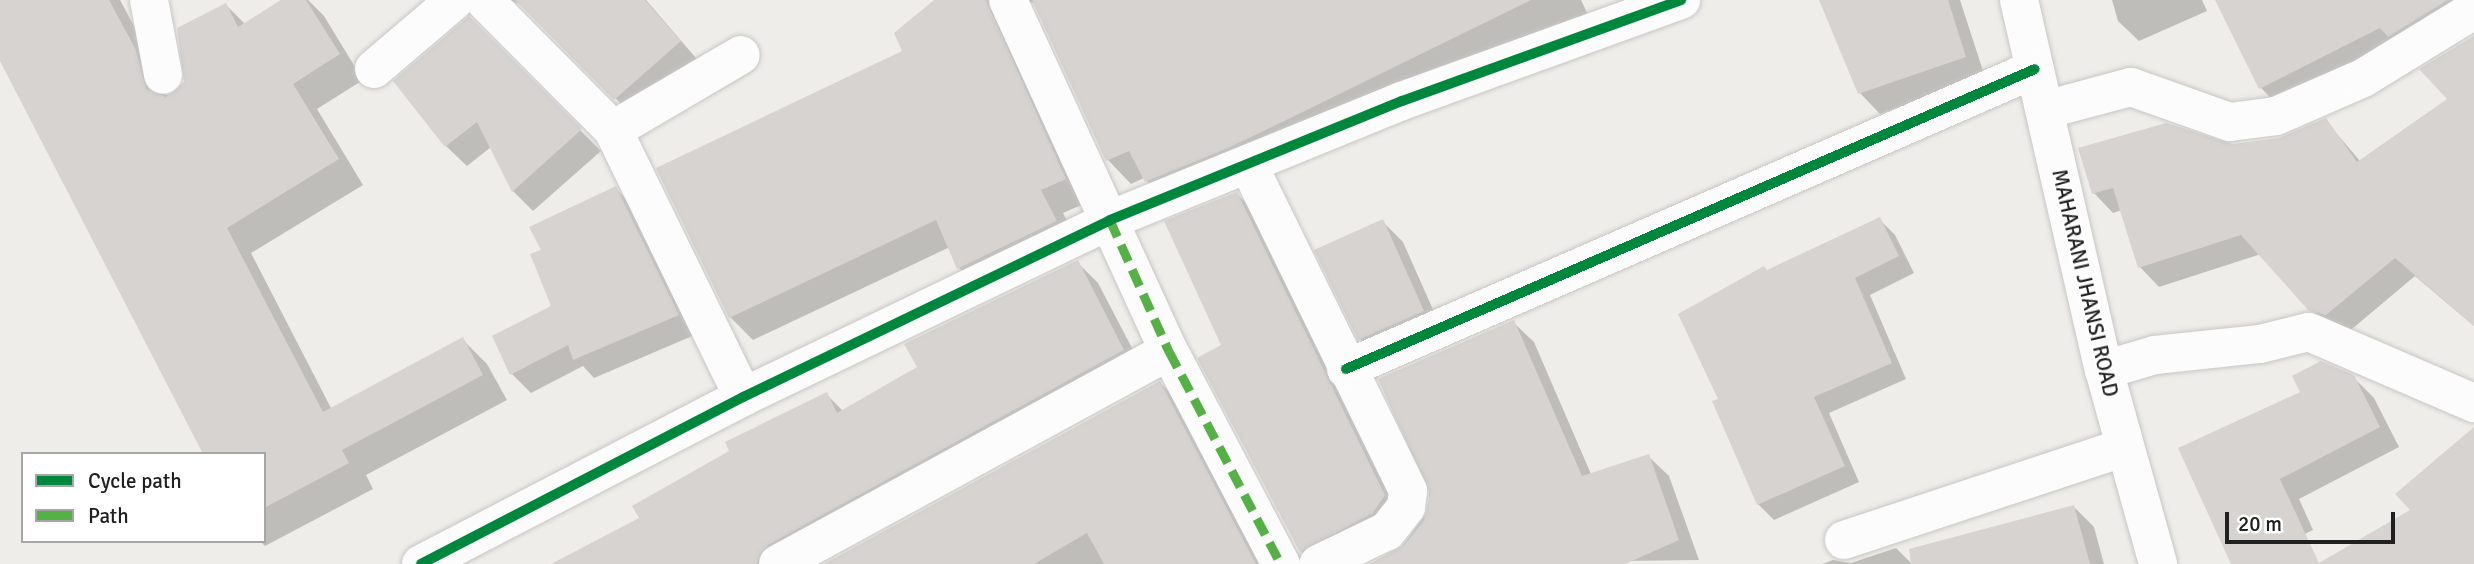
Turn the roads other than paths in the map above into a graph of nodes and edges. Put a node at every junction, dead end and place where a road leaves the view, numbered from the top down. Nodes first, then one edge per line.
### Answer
1 (149, 0) edge
2 (454, 0) edge
3 (484, 0) edge
4 (1008, 0) edge
5 (1681, 0) edge
6 (2019, 0) edge
7 (2474, 10) edge
8 (741, 55) dead end
9 (374, 69) dead end
10 (2035, 69) junction
11 (163, 75) dead end
12 (2045, 110) junction
13 (613, 130) junction
14 (1248, 164) junction
15 (1110, 220) junction
16 (1169, 351) junction
17 (1346, 369) junction
18 (2104, 370) junction
19 (743, 397) junction
20 (2474, 403) edge
21 (2125, 447) junction
22 (1844, 540) dead end
23 (488, 550) edge
24 (421, 564) edge
25 (778, 564) edge
26 (1280, 564) edge
27 (1318, 564) edge
28 (2158, 564) edge

1 - 11 street
2 - 9 street
3 - 13 street
4 - 15 street
5 - 14 street
6 - 10 street, MAHARANI JHANSI ROAD
7 - 12 street
8 - 13 street
10 - 12 street, MAHARANI JHANSI ROAD
10 - 17 street
12 - 18 street, MAHARANI JHANSI ROAD
13 - 19 street
14 - 15 street
14 - 17 street
15 - 16 street
15 - 19 street
16 - 25 street
16 - 26 street
17 - 27 street
18 - 20 street
18 - 21 street, MAHARANI JHANSI ROAD
19 - 23 street
21 - 22 street
21 - 28 street, MAHARANI JHANSI ROAD
23 - 24 street

